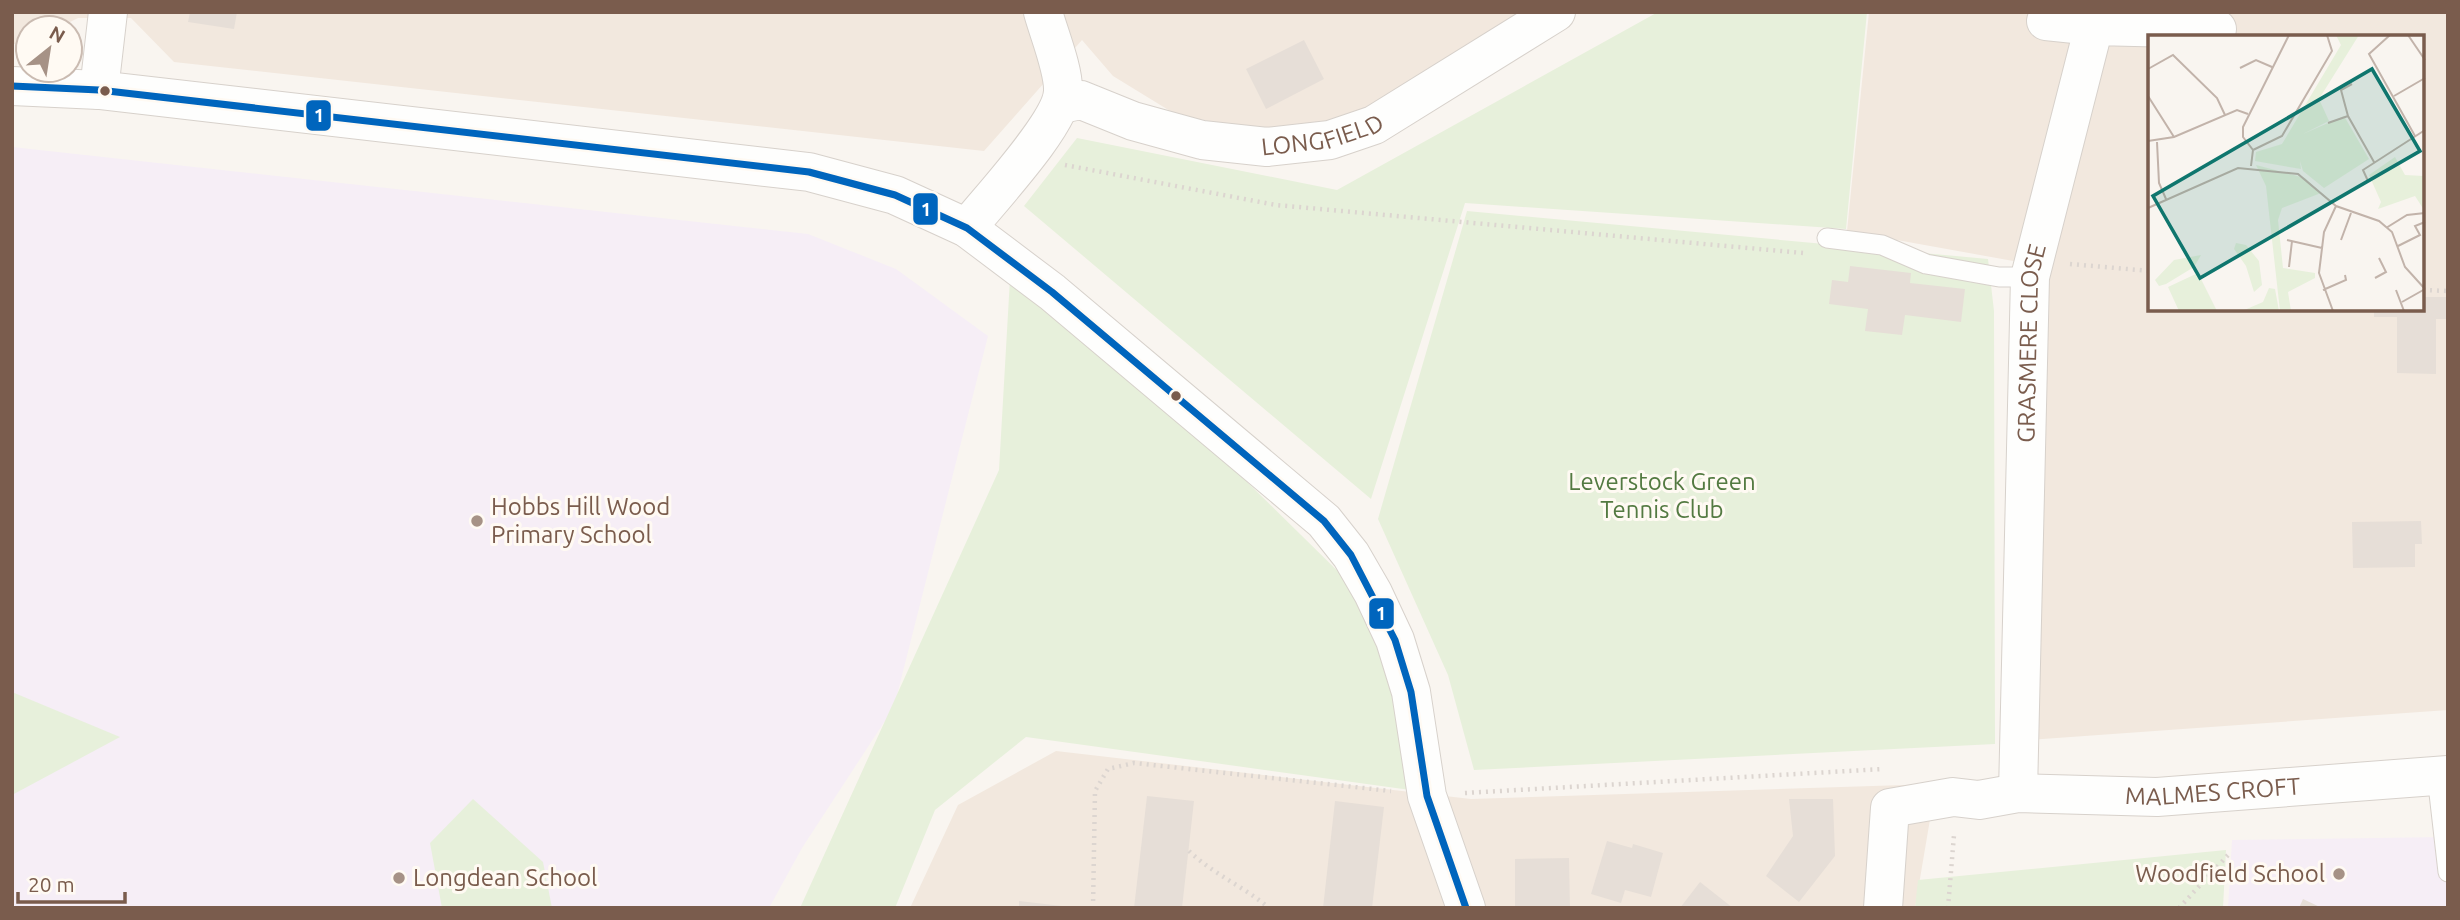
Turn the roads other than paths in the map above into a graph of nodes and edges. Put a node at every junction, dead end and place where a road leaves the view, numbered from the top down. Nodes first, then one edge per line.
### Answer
1 (108, 12) edge
2 (1043, 12) edge
3 (1556, 12) edge
4 (2046, 21) dead end
5 (2094, 26) junction
6 (2217, 29) dead end
7 (12, 86) edge
8 (99, 90) junction
9 (1060, 104) junction
10 (967, 228) junction
11 (1822, 246) road end
12 (2030, 277) junction
13 (2443, 776) edge
14 (2018, 793) junction
15 (2448, 872) edge
16 (1466, 908) edge
17 (1883, 908) edge

1 - 8 street
2 - 9 street
3 - 9 street, LONGFIELD
4 - 5 street
5 - 6 street
5 - 12 street, GRASMERE CLOSE
7 - 8 street
8 - 10 street
9 - 10 street
10 - 16 street
11 - 12 lane
12 - 14 street, GRASMERE CLOSE
13 - 14 street, MALMES CROFT
13 - 15 lane
14 - 17 street, MALMES CROFT

